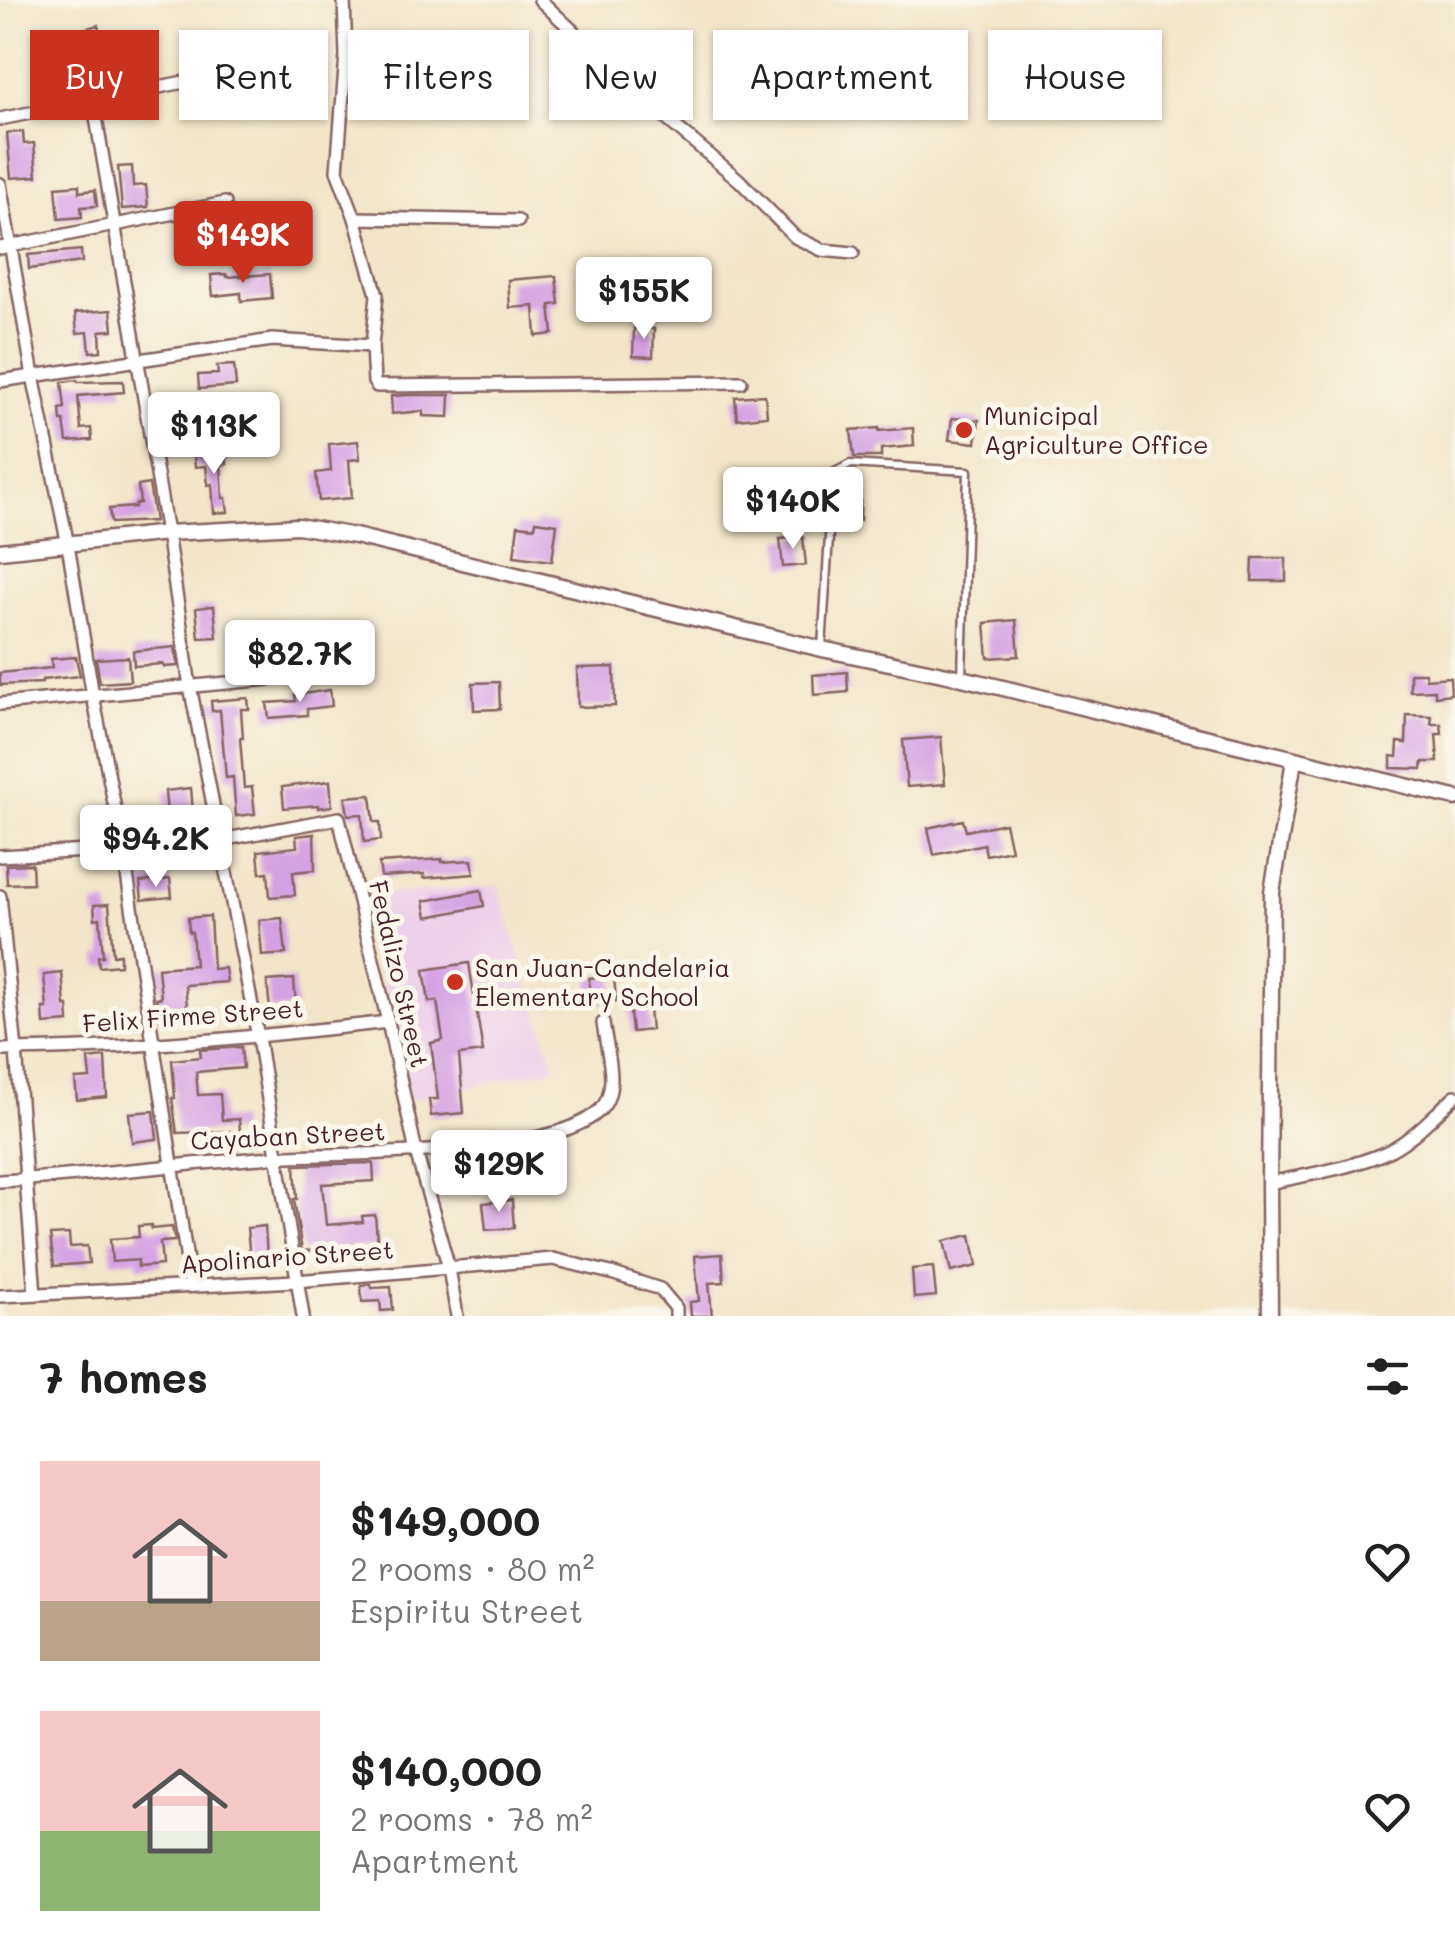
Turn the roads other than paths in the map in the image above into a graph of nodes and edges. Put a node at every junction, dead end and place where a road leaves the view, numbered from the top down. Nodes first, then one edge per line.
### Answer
1 (344, 0) edge
2 (540, 0) edge
3 (30, 113) edge
4 (0, 119) edge
5 (96, 120) edge
6 (0, 184) edge
7 (225, 203) dead end
8 (356, 218) junction
9 (518, 220) dead end
10 (114, 225) junction
11 (5, 247) edge
12 (853, 253) dead end
13 (372, 346) junction
14 (137, 360) junction
15 (33, 376) junction
16 (0, 381) edge
17 (741, 382) dead end
18 (167, 533) junction
19 (68, 545) junction
20 (0, 551) edge
21 (822, 649) junction
22 (962, 678) junction
23 (270, 679) dead end
24 (190, 686) junction
25 (93, 696) junction
26 (0, 704) edge
27 (1294, 760) junction
28 (1455, 798) edge
29 (221, 840) junction
30 (122, 849) junction
31 (0, 856) edge
32 (0, 896) edge
33 (388, 1022) junction
34 (603, 1023) dead end
35 (258, 1037) junction
36 (155, 1044) junction
37 (0, 1050) edge
38 (16, 1050) junction
39 (1455, 1096) edge
40 (416, 1152) junction
41 (279, 1157) junction
42 (174, 1166) junction
43 (26, 1179) junction
44 (0, 1180) edge
45 (1268, 1183) junction
46 (449, 1268) junction
47 (296, 1281) junction
48 (192, 1286) junction
49 (35, 1294) junction
50 (0, 1296) edge
51 (303, 1316) edge
52 (457, 1316) edge
53 (676, 1316) edge
54 (1270, 1316) edge

1 - 8 street
2 - 12 street
3 - 4 street
5 - 10 street
6 - 11 street
7 - 10 street
8 - 9 street
8 - 13 street
10 - 11 street
10 - 14 street
11 - 15 street
13 - 14 street
13 - 17 street
14 - 15 street
14 - 18 street
15 - 16 street
15 - 19 street
18 - 19 street
18 - 21 street
18 - 24 street
19 - 20 street
19 - 25 street
21 - 22 street
21 - 22 lane
22 - 27 street
23 - 24 street
24 - 25 street
24 - 29 street
25 - 26 street
25 - 30 street
27 - 28 street
27 - 45 street
29 - 30 street
29 - 33 street, Fedalizo Street
29 - 35 street
30 - 31 street
30 - 36 street
32 - 38 street
33 - 35 street, Felix Firme Street
33 - 40 street, Fedalizo Street
34 - 40 street, Cayaban Street
35 - 36 street, Felix Firme Street
35 - 41 street
36 - 38 street, Felix Firme Street
36 - 42 street
37 - 38 street, Felix Firme Street
38 - 43 street
39 - 45 street
40 - 41 street, Cayaban Street
40 - 46 street, Fedalizo Street
41 - 42 street, Cayaban Street
41 - 47 street
42 - 43 street, Cayaban Street
42 - 48 street
43 - 44 street, Cayaban Street
43 - 49 street
45 - 54 street
46 - 47 street, Apolinario Street
46 - 52 street, Fedalizo Street
46 - 53 street, Apolinario Street
47 - 48 street, Apolinario Street
47 - 51 street
48 - 49 street, Apolinario Street
49 - 50 street, Apolinario Street

